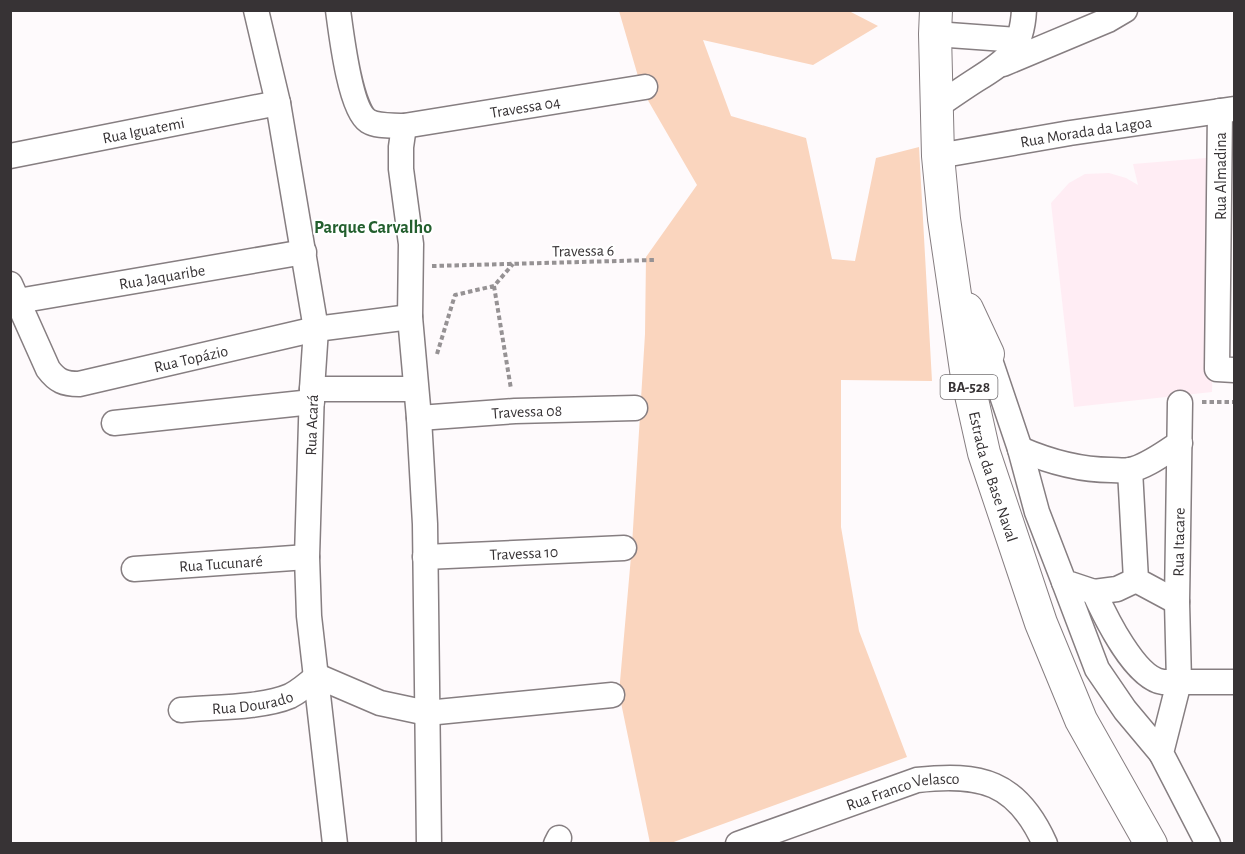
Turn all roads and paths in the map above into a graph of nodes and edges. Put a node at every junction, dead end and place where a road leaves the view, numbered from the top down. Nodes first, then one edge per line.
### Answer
1 (256, 10) edge
2 (338, 10) edge
3 (1024, 10) edge
4 (1125, 10) edge
5 (935, 22) edge
6 (1019, 40) junction
7 (1000, 64) junction
8 (645, 87) dead end
9 (279, 104) junction
10 (936, 107) junction
11 (1227, 110) edge
12 (404, 126) junction
13 (10, 156) edge
14 (938, 156) junction
15 (1227, 241) edge
16 (304, 252) junction
17 (654, 261) dead end
18 (513, 263) junction
19 (411, 267) junction
20 (952, 276) junction
21 (494, 286) junction
22 (14, 293) edge
23 (410, 317) junction
24 (316, 329) junction
25 (988, 354) joint
26 (435, 360) dead end
27 (1226, 369) edge
28 (415, 389) junction
29 (312, 396) junction
30 (1234, 402) edge
31 (1180, 403) joint
32 (635, 408) dead end
33 (515, 411) junction
34 (419, 418) junction
35 (114, 423) dead end
36 (1180, 443) junction
37 (1020, 449) junction
38 (1130, 470) junction
39 (624, 549) dead end
40 (307, 557) junction
41 (425, 557) junction
42 (134, 569) dead end
43 (1136, 580) junction
44 (1064, 582) junction
45 (1094, 592) junction
46 (1177, 602) junction
47 (317, 676) junction
48 (1179, 682) junction
49 (1234, 682) edge
50 (612, 695) dead end
51 (181, 710) dead end
52 (427, 712) junction
53 (1161, 753) junction
54 (432, 842) edge
55 (335, 843) edge
56 (738, 843) edge
57 (1045, 843) edge
58 (1151, 843) edge
59 (1208, 843) edge

1 - 9 street, Rua Acará
2 - 12 street, Travessa 04
3 - 6 street
4 - 7 street
5 - 6 street
5 - 10 main road, Estrada da Base Naval / BA-528
6 - 7 street
7 - 10 street
8 - 12 street, Travessa 04
9 - 13 street, Rua Iguatemi
9 - 16 street, Rua Acará
10 - 14 main road, Estrada da Base Naval / BA-528
11 - 14 street, Rua Morada da Lagoa
11 - 15 street, Rua Almadina
12 - 19 street
14 - 20 main road, Estrada da Base Naval / BA-528
15 - 27 street, Rua Almadina
16 - 22 street, Rua Jaquaribe
16 - 24 street, Rua Acará
17 - 18 path, Travessa 6
18 - 19 path, Travessa 6
18 - 21 path
19 - 23 street
20 - 25 main road
20 - 58 main road, Estrada da Base Naval / BA-528
21 - 26 path
21 - 33 path
22 - 24 street, Rua Topázio
23 - 24 street, Rua Topázio
23 - 28 street
24 - 29 street, Rua Acará
25 - 37 street
28 - 29 street
28 - 34 street
29 - 35 street
29 - 40 street, Rua Acará
30 - 31 path
31 - 36 street, Rua Itacare
32 - 33 street, Travessa 08
33 - 34 street, Travessa 08
34 - 41 street
36 - 38 street
36 - 46 street, Rua Itacare
37 - 38 street
37 - 44 street
38 - 43 street
39 - 41 street, Travessa 10
40 - 42 street, Rua Tucunaré
40 - 47 street, Rua Acará
41 - 52 street
43 - 45 street
43 - 46 street
44 - 45 street
44 - 53 street
45 - 48 street
46 - 48 street, Rua Itacare
47 - 51 street, Rua Dourado
47 - 52 street
47 - 55 street, Rua Acará
48 - 49 street
48 - 53 street, Rua Itacare
50 - 52 street
52 - 54 street
53 - 59 street
56 - 57 street, Rua Franco Velasco

